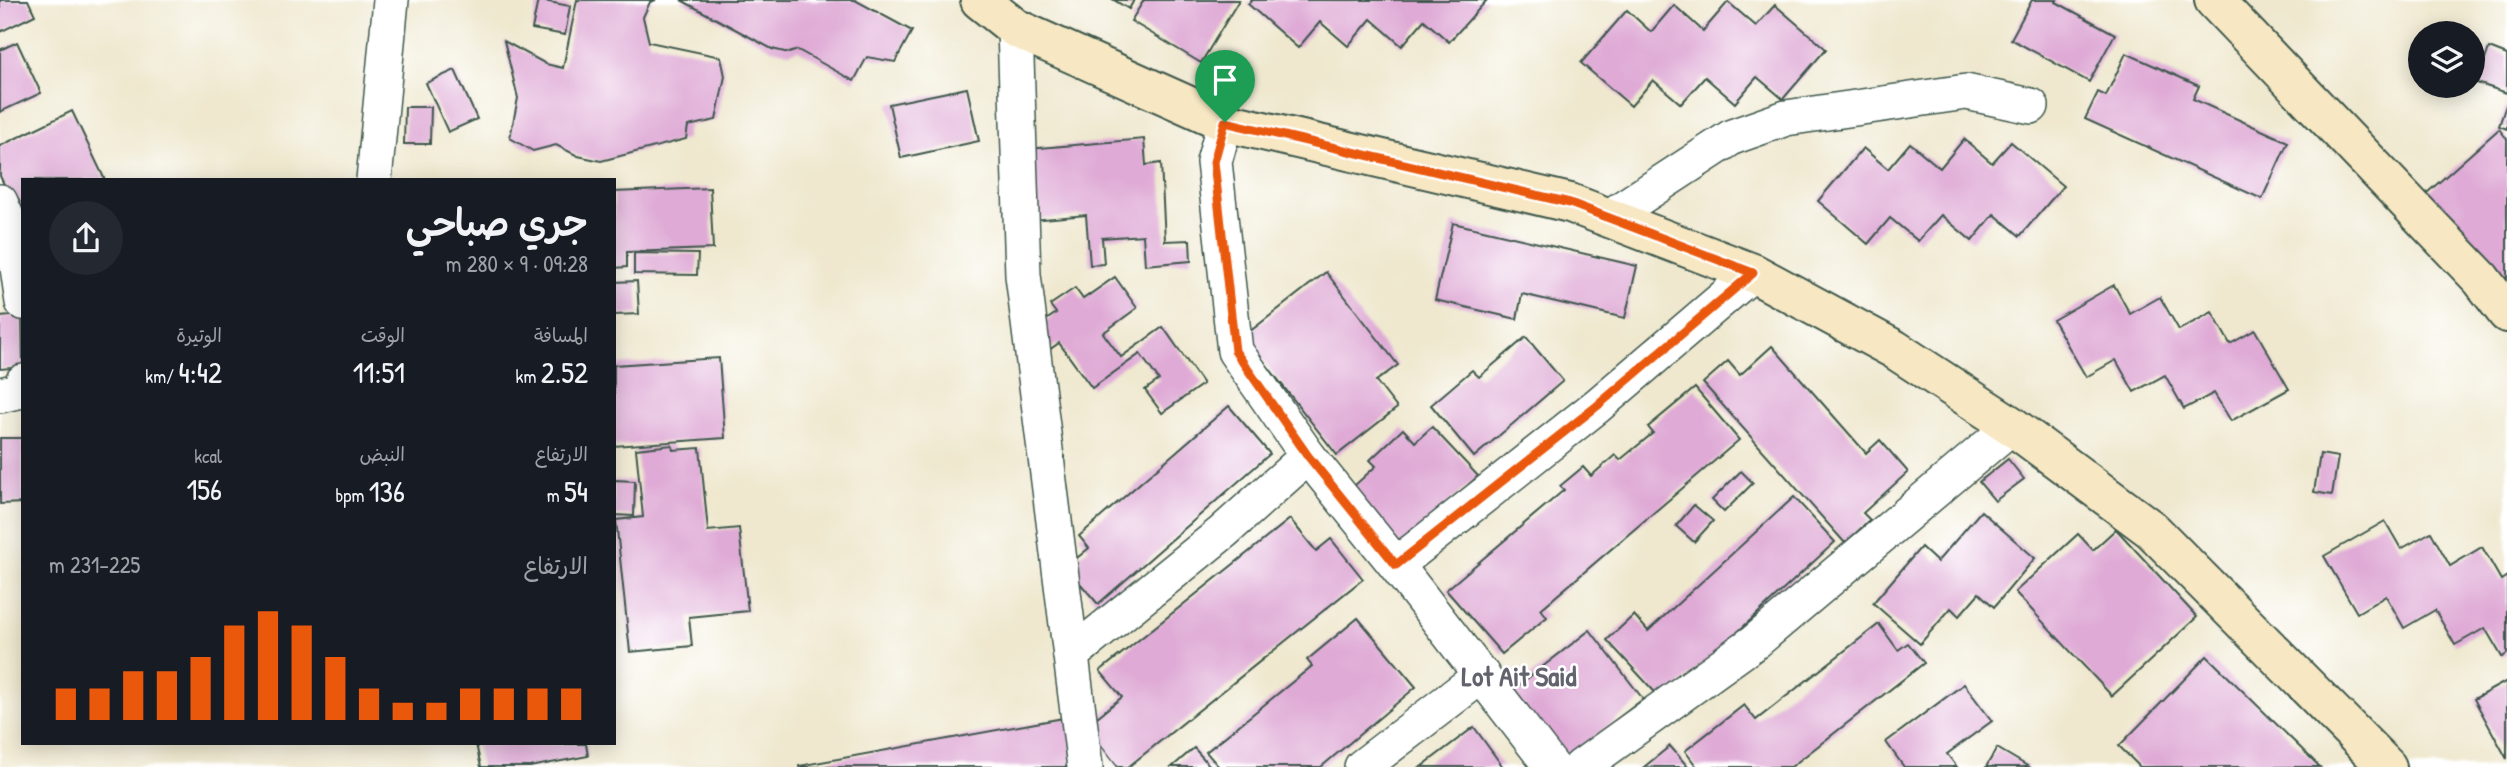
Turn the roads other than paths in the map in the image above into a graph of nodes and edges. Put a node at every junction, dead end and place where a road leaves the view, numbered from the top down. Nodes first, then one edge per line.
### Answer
1 (391, 0) edge
2 (980, 0) edge
3 (2214, 0) edge
4 (1015, 28) junction
5 (2031, 106) dead end
6 (1225, 122) junction
7 (374, 178) edge
8 (0, 202) edge
9 (1608, 218) junction
10 (1753, 273) junction
11 (21, 288) edge
12 (2507, 313) edge
13 (21, 386) edge
14 (0, 394) edge
15 (2012, 426) junction
16 (1308, 456) junction
17 (1396, 565) junction
18 (1071, 655) junction
19 (1482, 676) junction
20 (1085, 767) edge
21 (1362, 767) edge
22 (1552, 767) edge
23 (1581, 767) edge
24 (2387, 767) edge

1 - 7 street
2 - 4 street
3 - 12 street
4 - 6 street
4 - 18 street
5 - 9 street
6 - 9 street
6 - 16 street
8 - 11 street
9 - 10 street
10 - 15 street
10 - 17 street
13 - 14 street
15 - 23 street
15 - 24 street
16 - 17 street
16 - 18 street
17 - 19 street
18 - 20 street
19 - 21 street
19 - 22 street

